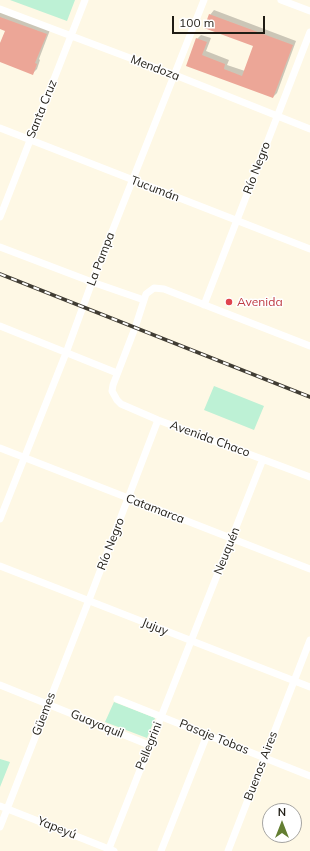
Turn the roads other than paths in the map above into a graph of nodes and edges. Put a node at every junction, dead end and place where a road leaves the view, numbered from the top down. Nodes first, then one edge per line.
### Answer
1 (85, 0) edge
2 (204, 0) edge
3 (281, 0) edge
4 (0, 9) edge
5 (310, 11) edge
6 (310, 32) edge
7 (71, 36) junction
8 (175, 75) junction
9 (277, 116) junction
10 (0, 128) edge
11 (310, 129) edge
12 (30, 140) junction
13 (132, 180) junction
14 (0, 217) edge
15 (236, 220) junction
16 (0, 247) edge
17 (310, 249) edge
18 (92, 282) junction
19 (144, 300) junction
20 (204, 305) junction
21 (0, 326) edge
22 (309, 343) edge
23 (66, 353) junction
24 (117, 373) junction
25 (158, 420) junction
26 (0, 448) edge
27 (24, 457) junction
28 (263, 459) junction
29 (310, 477) edge
30 (128, 498) junction
31 (0, 519) edge
32 (232, 539) junction
33 (0, 566) edge
34 (310, 569) edge
35 (89, 600) junction
36 (310, 640) edge
37 (191, 642) junction
38 (294, 681) junction
39 (0, 685) edge
40 (310, 687) edge
41 (117, 699) dead end
42 (48, 704) junction
43 (160, 716) junction
44 (207, 735) junction
45 (149, 745) junction
46 (264, 758) junction
47 (310, 776) edge
48 (0, 806) edge
49 (7, 808) junction
50 (0, 827) edge
51 (110, 850) edge
52 (161, 851) edge
53 (228, 851) edge

1 - 7 street, Santa Cruz
2 - 8 street, La Pampa
3 - 5 street
4 - 7 street, Mendoza
6 - 9 street, Río Negro
7 - 8 street, Mendoza
7 - 12 street, Santa Cruz
8 - 9 street, Mendoza
8 - 13 street, La Pampa
9 - 11 street, Mendoza
9 - 15 street, Río Negro
10 - 12 street, Tucumán
12 - 13 street, Tucumán
12 - 14 street, Santa Cruz
13 - 15 street, Tucumán
13 - 18 street, La Pampa
15 - 17 street, Tucumán
15 - 20 street, Río Negro
16 - 18 street
18 - 19 street
18 - 23 street, La Pampa
19 - 20 street
19 - 24 street
20 - 22 street
21 - 23 street
23 - 24 street
23 - 27 street, La Pampa
24 - 25 street, Avenida Chaco
25 - 28 street, Avenida Chaco
25 - 30 street, Río Negro
26 - 27 street, Catamarca
27 - 30 street, Catamarca
27 - 31 street, La Pampa
28 - 29 street, Avenida Chaco
28 - 32 street, Neuquén
30 - 32 street, Catamarca
30 - 35 street, Río Negro
32 - 34 street, Catamarca
32 - 37 street, Neuquén
33 - 35 street, Jujuy
35 - 37 street, Jujuy
35 - 42 street, Güemes
36 - 38 street, Buenos Aires
37 - 38 street, Jujuy
37 - 43 street, Pellegrini
38 - 40 street, Jujuy
38 - 46 street, Buenos Aires
39 - 42 street, Guayaquil
41 - 43 street, Pasaje Tobas
42 - 45 street, Guayaquil
42 - 49 street, Güemes
43 - 44 street, Pasaje Tobas
43 - 45 street, Pellegrini
44 - 46 street, Pasaje Tobas
44 - 52 street
45 - 51 street, Pellegrini
46 - 47 street, Pasaje Tobas
46 - 53 street, Buenos Aires
48 - 49 street, Yapeyú
49 - 50 street, Güemes
49 - 51 street, Yapeyú

